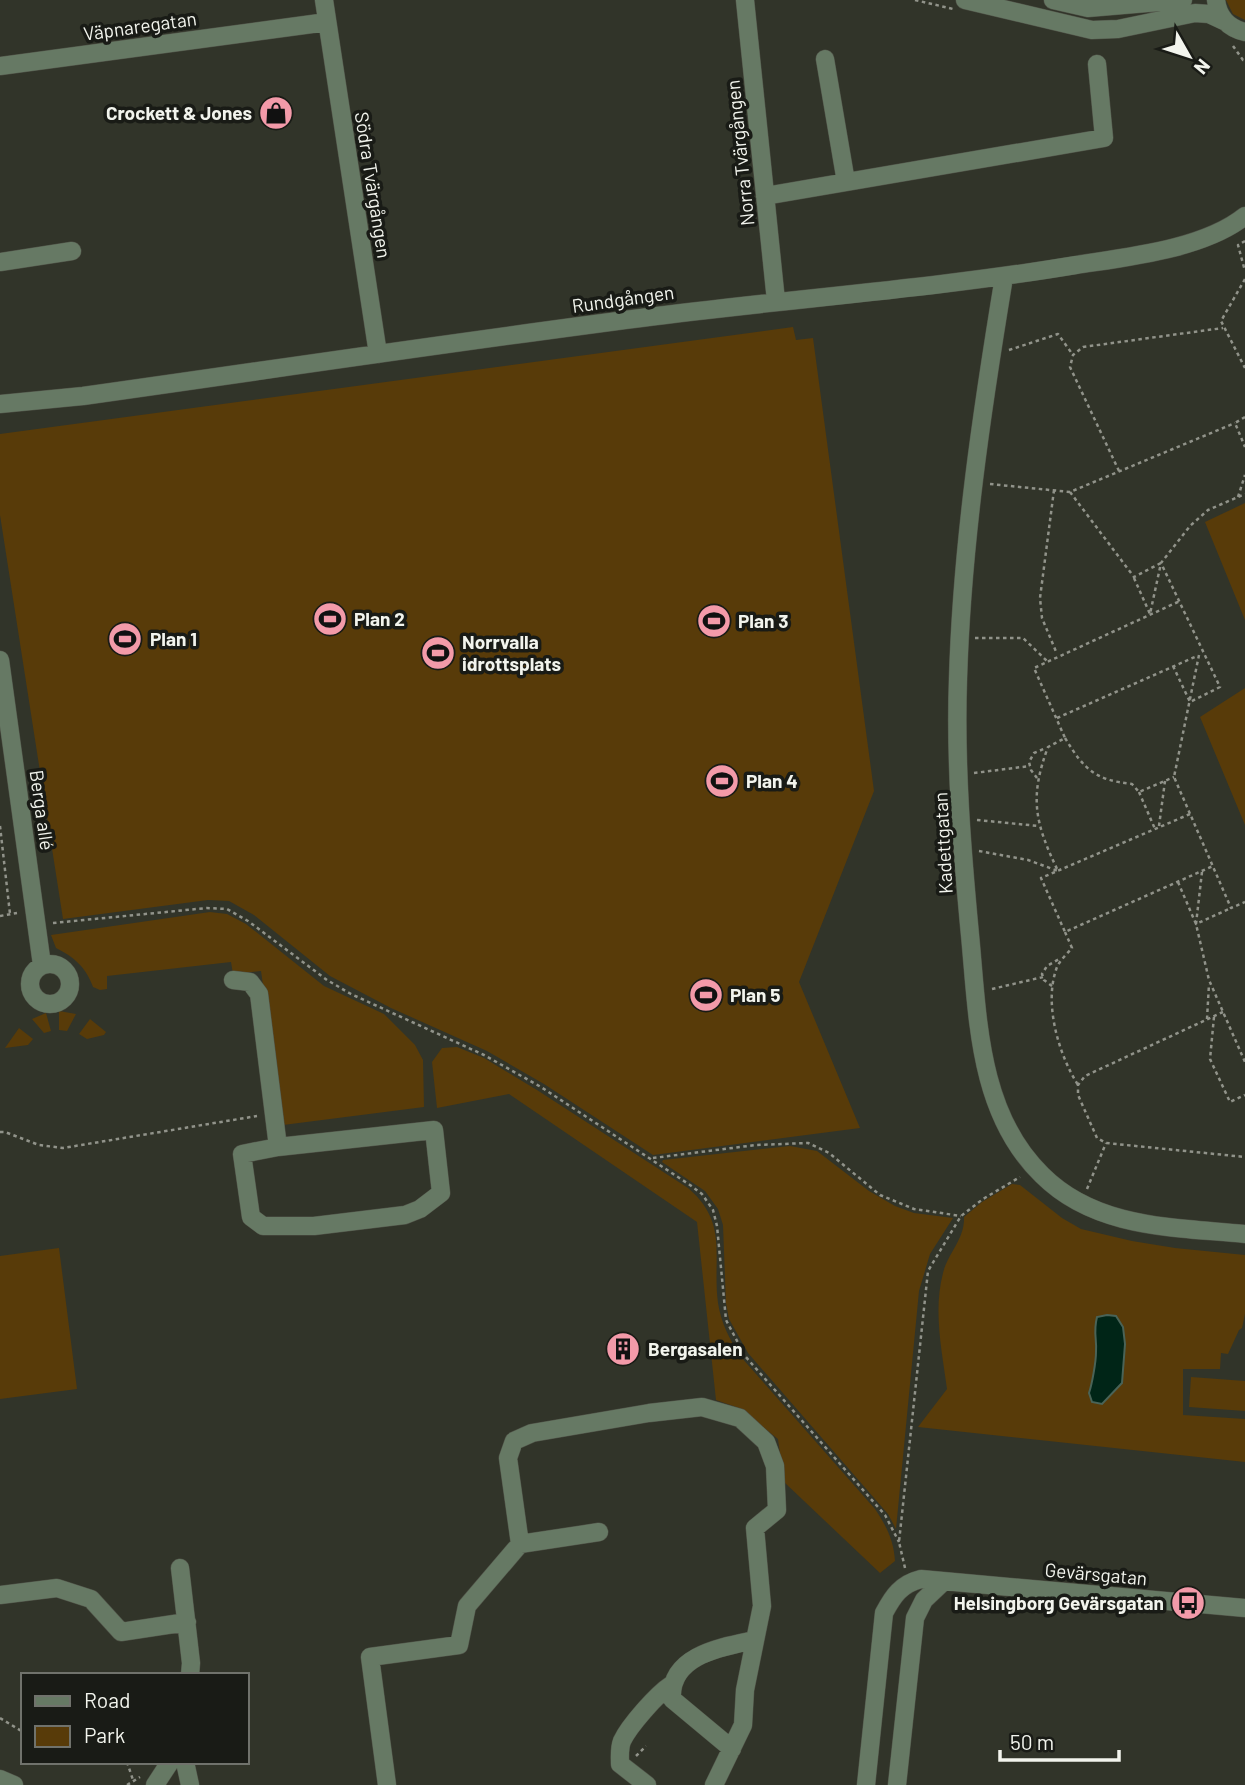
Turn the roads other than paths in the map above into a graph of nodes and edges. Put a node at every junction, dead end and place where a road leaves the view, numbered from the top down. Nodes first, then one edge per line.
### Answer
1 (324, 0) edge
2 (745, 0) edge
3 (965, 0) edge
4 (1053, 0) edge
5 (1183, 0) edge
6 (1216, 0) edge
7 (327, 22) junction
8 (1239, 41) edge
9 (825, 59) dead end
10 (1097, 64) dead end
11 (0, 66) edge
12 (846, 182) junction
13 (765, 196) junction
14 (1241, 223) edge
15 (72, 251) dead end
16 (0, 262) edge
17 (1004, 277) junction
18 (776, 301) junction
19 (378, 354) junction
20 (0, 404) edge
21 (0, 660) edge
22 (42, 965) dead end
23 (233, 980) dead end
24 (278, 1147) junction
25 (1245, 1234) edge
26 (599, 1532) dead end
27 (520, 1544) junction
28 (180, 1568) dead end
29 (943, 1582) junction
30 (0, 1595) edge
31 (1245, 1608) edge
32 (187, 1622) junction
33 (755, 1640) junction
34 (190, 1673) edge
35 (671, 1685) junction
36 (732, 1749) junction
37 (169, 1764) edge
38 (185, 1764) edge
39 (0, 1779) edge
40 (14, 1785) edge
41 (155, 1785) edge
42 (190, 1785) edge
43 (387, 1785) edge
44 (647, 1785) edge
45 (714, 1785) edge
46 (866, 1785) edge
47 (897, 1785) edge

1 - 7 street
2 - 13 street, Norra Tvärgången
3 - 8 street
4 - 5 street
6 - 8 street
7 - 11 street, Väpnaregatan
7 - 19 street, Södra Tvärgången
9 - 12 street
10 - 12 street
12 - 13 street
13 - 18 street, Norra Tvärgången
14 - 17 street, Rundgången
15 - 16 street
17 - 18 street, Rundgången
17 - 25 street, Kadettgatan
18 - 19 street, Rundgången
19 - 20 street, Rundgången
21 - 22 street, Berga allé
23 - 24 street
24 - 24 street
26 - 27 street
27 - 33 street
27 - 43 street
28 - 32 street
29 - 31 street, Gevärsgatan
29 - 46 street, Gevärsgatan
29 - 47 street
30 - 32 street
32 - 34 street
33 - 35 street
33 - 36 street
35 - 36 street
35 - 44 street
36 - 45 street
37 - 41 street
38 - 42 street
39 - 40 street

